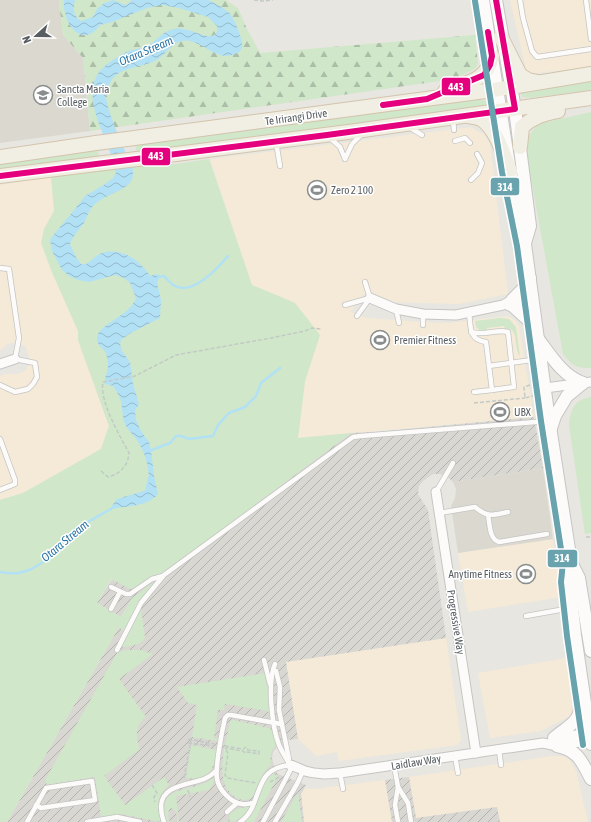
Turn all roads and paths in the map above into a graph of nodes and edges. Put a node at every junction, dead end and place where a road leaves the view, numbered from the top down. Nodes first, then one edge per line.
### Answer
1 (254, 0) edge
2 (273, 0) edge
3 (483, 0) edge
4 (496, 0) edge
5 (520, 0) edge
6 (586, 0) edge
7 (501, 37) junction
8 (591, 39) edge
9 (591, 50) edge
10 (492, 56) junction
11 (591, 74) edge
12 (540, 82) junction
13 (503, 88) junction
14 (591, 98) edge
15 (427, 99) junction
16 (591, 102) edge
17 (515, 109) junction
18 (500, 111) junction
19 (466, 116) junction
20 (405, 124) junction
21 (366, 130) junction
22 (422, 134) dead end
23 (327, 135) junction
24 (276, 141) junction
25 (455, 141) dead end
26 (470, 143) dead end
27 (520, 147) junction
28 (477, 154) dead end
29 (0, 157) edge
30 (280, 166) dead end
31 (510, 171) junction
32 (0, 176) edge
33 (471, 180) dead end
34 (497, 193) dead end
35 (514, 195) junction
36 (525, 244) junction
37 (0, 268) edge
38 (530, 278) junction
39 (365, 282) dead end
40 (370, 298) junction
41 (532, 300) junction
42 (510, 304) junction
43 (345, 305) dead end
44 (396, 309) junction
45 (469, 312) junction
46 (423, 314) junction
47 (357, 316) dead end
48 (399, 323) dead end
49 (423, 325) dead end
50 (320, 329) dead end
51 (471, 332) junction
52 (537, 333) junction
53 (15, 359) junction
54 (541, 359) junction
55 (511, 363) junction
56 (0, 364) edge
57 (489, 366) junction
58 (587, 382) edge
59 (0, 385) edge
60 (530, 385) dead end
61 (545, 388) junction
62 (492, 390) junction
63 (474, 392) dead end
64 (533, 396) dead end
65 (525, 398) junction
66 (474, 402) dead end
67 (550, 425) junction
68 (0, 439) edge
69 (453, 463) dead end
70 (101, 472) dead end
71 (0, 490) edge
72 (436, 492) joint
73 (508, 512) dead end
74 (439, 513) junction
75 (488, 515) junction
76 (547, 534) dead end
77 (591, 537) edge
78 (586, 538) dead end
79 (572, 562) junction
80 (164, 575) junction
81 (111, 587) dead end
82 (120, 592) junction
83 (573, 608) junction
84 (111, 609) dead end
85 (526, 616) dead end
86 (117, 650) dead end
87 (591, 651) edge
88 (264, 660) dead end
89 (275, 664) dead end
90 (276, 671) dead end
91 (271, 686) junction
92 (582, 689) junction
93 (274, 723) junction
94 (281, 724) junction
95 (590, 738) edge
96 (191, 740) dead end
97 (555, 742) junction
98 (220, 749) junction
99 (499, 750) junction
100 (476, 753) junction
101 (455, 756) junction
102 (291, 765) junction
103 (394, 765) junction
104 (501, 765) dead end
105 (217, 770) junction
106 (303, 770) junction
107 (458, 773) dead end
108 (340, 774) junction
109 (279, 777) dead end
110 (591, 779) edge
111 (263, 783) junction
112 (186, 784) junction
113 (398, 787) junction
114 (343, 790) dead end
115 (190, 797) dead end
116 (237, 803) junction
117 (254, 803) junction
118 (36, 805) junction
119 (227, 812) dead end
120 (27, 822) edge
121 (87, 822) edge
122 (140, 822) edge
123 (164, 822) edge
124 (240, 822) edge
125 (263, 822) edge
126 (275, 822) edge
127 (398, 822) edge
128 (411, 822) edge

1 - 2 path
3 - 10 main road
4 - 7 main road
5 - 9 lane
6 - 8 lane
7 - 12 main road
7 - 13 main road
10 - 13 main road
10 - 15 main road
11 - 12 main road, Te Irirangi Drive
12 - 13 main road, Te Irirangi Drive
13 - 15 main road, Te Irirangi Drive
13 - 17 main road
13 - 18 main road
14 - 17 main road, Te Irirangi Drive
15 - 29 main road, Te Irirangi Drive, bridge
16 - 27 main road
17 - 18 main road, Te Irirangi Drive
17 - 27 main road
18 - 19 main road, Te Irirangi Drive
18 - 31 main road
19 - 20 main road, Te Irirangi Drive
19 - 31 main road
20 - 21 main road, Te Irirangi Drive
20 - 22 lane
21 - 23 main road, Te Irirangi Drive
21 - 23 lane
23 - 24 main road, Te Irirangi Drive
24 - 30 lane
24 - 32 main road, Te Irirangi Drive, bridge
25 - 26 lane
27 - 36 main road
28 - 33 lane
31 - 35 main road
34 - 35 lane
35 - 36 main road
36 - 38 main road
37 - 53 lane
38 - 41 main road
38 - 42 main road
39 - 40 lane
40 - 43 lane
40 - 44 street
40 - 47 lane
41 - 42 street
41 - 52 main road
42 - 45 street
42 - 52 main road
44 - 46 street
44 - 48 lane
45 - 46 street
45 - 51 lane
46 - 49 lane
50 - 70 path
51 - 55 lane
51 - 57 lane
52 - 54 main road
52 - 58 main road
53 - 56 street
53 - 59 lane
54 - 55 lane
54 - 61 main road
55 - 57 lane
55 - 62 lane
57 - 62 lane
58 - 61 street
58 - 67 main road
60 - 65 path
61 - 67 main road
62 - 63 lane
64 - 65 path
65 - 66 path
67 - 79 main road
67 - 80 lane
68 - 71 lane
69 - 72 lane
72 - 74 street, Progressive Way
73 - 75 lane
74 - 75 lane
74 - 100 street, Progressive Way
75 - 76 lane
77 - 78 path
79 - 83 main road
79 - 87 main road
80 - 82 lane
80 - 86 lane
81 - 82 lane
82 - 84 lane
83 - 85 lane
83 - 92 main road
88 - 91 lane
89 - 91 lane
90 - 94 lane
91 - 93 lane
92 - 95 main road
92 - 97 main road
93 - 94 lane
93 - 98 lane
93 - 102 lane
94 - 102 lane
95 - 97 street, Laidlaw Way
96 - 112 path
97 - 99 street, Laidlaw Way
97 - 110 main road
98 - 105 lane
98 - 111 path
99 - 100 street, Laidlaw Way
99 - 104 lane
100 - 101 street, Laidlaw Way
101 - 103 street, Laidlaw Way
101 - 107 lane
102 - 106 street, Laidlaw Way
102 - 111 lane
102 - 125 lane
103 - 108 street, Laidlaw Way
103 - 113 lane
105 - 112 lane
105 - 116 lane
106 - 108 street, Laidlaw Way
106 - 126 lane
108 - 114 lane
109 - 111 path
111 - 117 lane
112 - 115 path
112 - 123 lane
113 - 127 lane
113 - 128 lane
116 - 117 lane
116 - 119 lane
117 - 124 lane
118 - 118 lane
118 - 120 lane
121 - 122 lane

